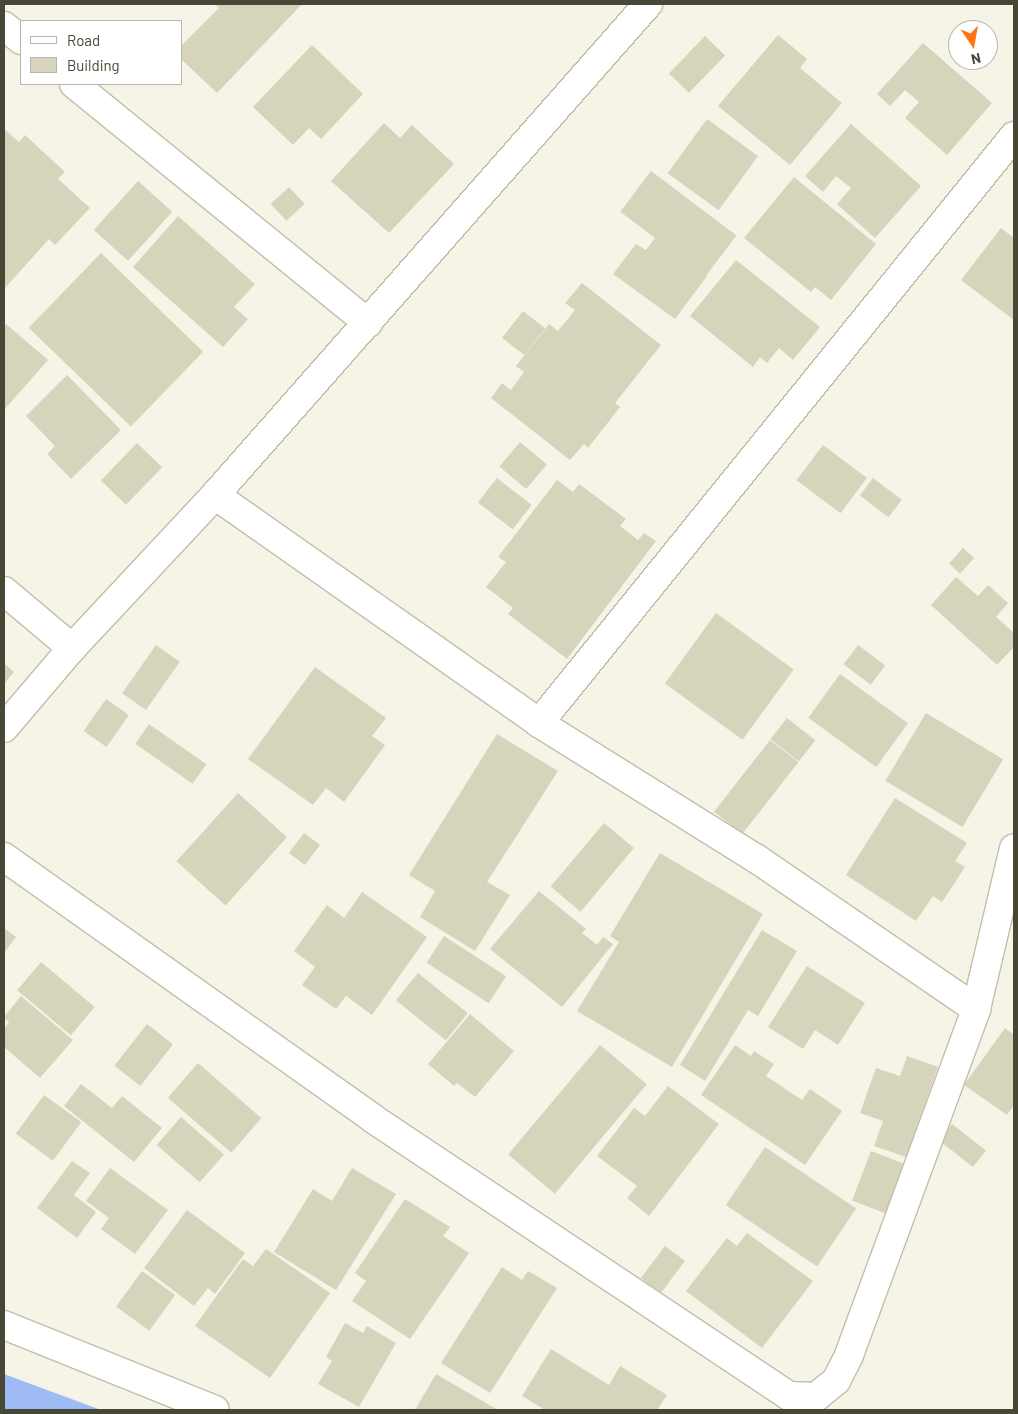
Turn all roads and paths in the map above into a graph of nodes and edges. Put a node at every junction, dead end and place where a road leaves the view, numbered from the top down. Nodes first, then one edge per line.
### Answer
1 (648, 4) edge
2 (4, 26) edge
3 (20, 39) edge
4 (75, 85) edge
5 (1014, 136) edge
6 (368, 323) junction
7 (215, 495) junction
8 (4, 591) edge
9 (72, 648) junction
10 (539, 723) junction
11 (4, 728) edge
12 (1014, 848) edge
13 (4, 857) edge
14 (976, 1009) junction
15 (4, 1326) edge
16 (215, 1410) edge

1 - 6 street
2 - 3 street
4 - 6 street
5 - 10 street
6 - 7 street
7 - 9 street
7 - 10 street
8 - 9 street
9 - 11 street
10 - 14 street
12 - 14 street
13 - 14 street
15 - 16 street

